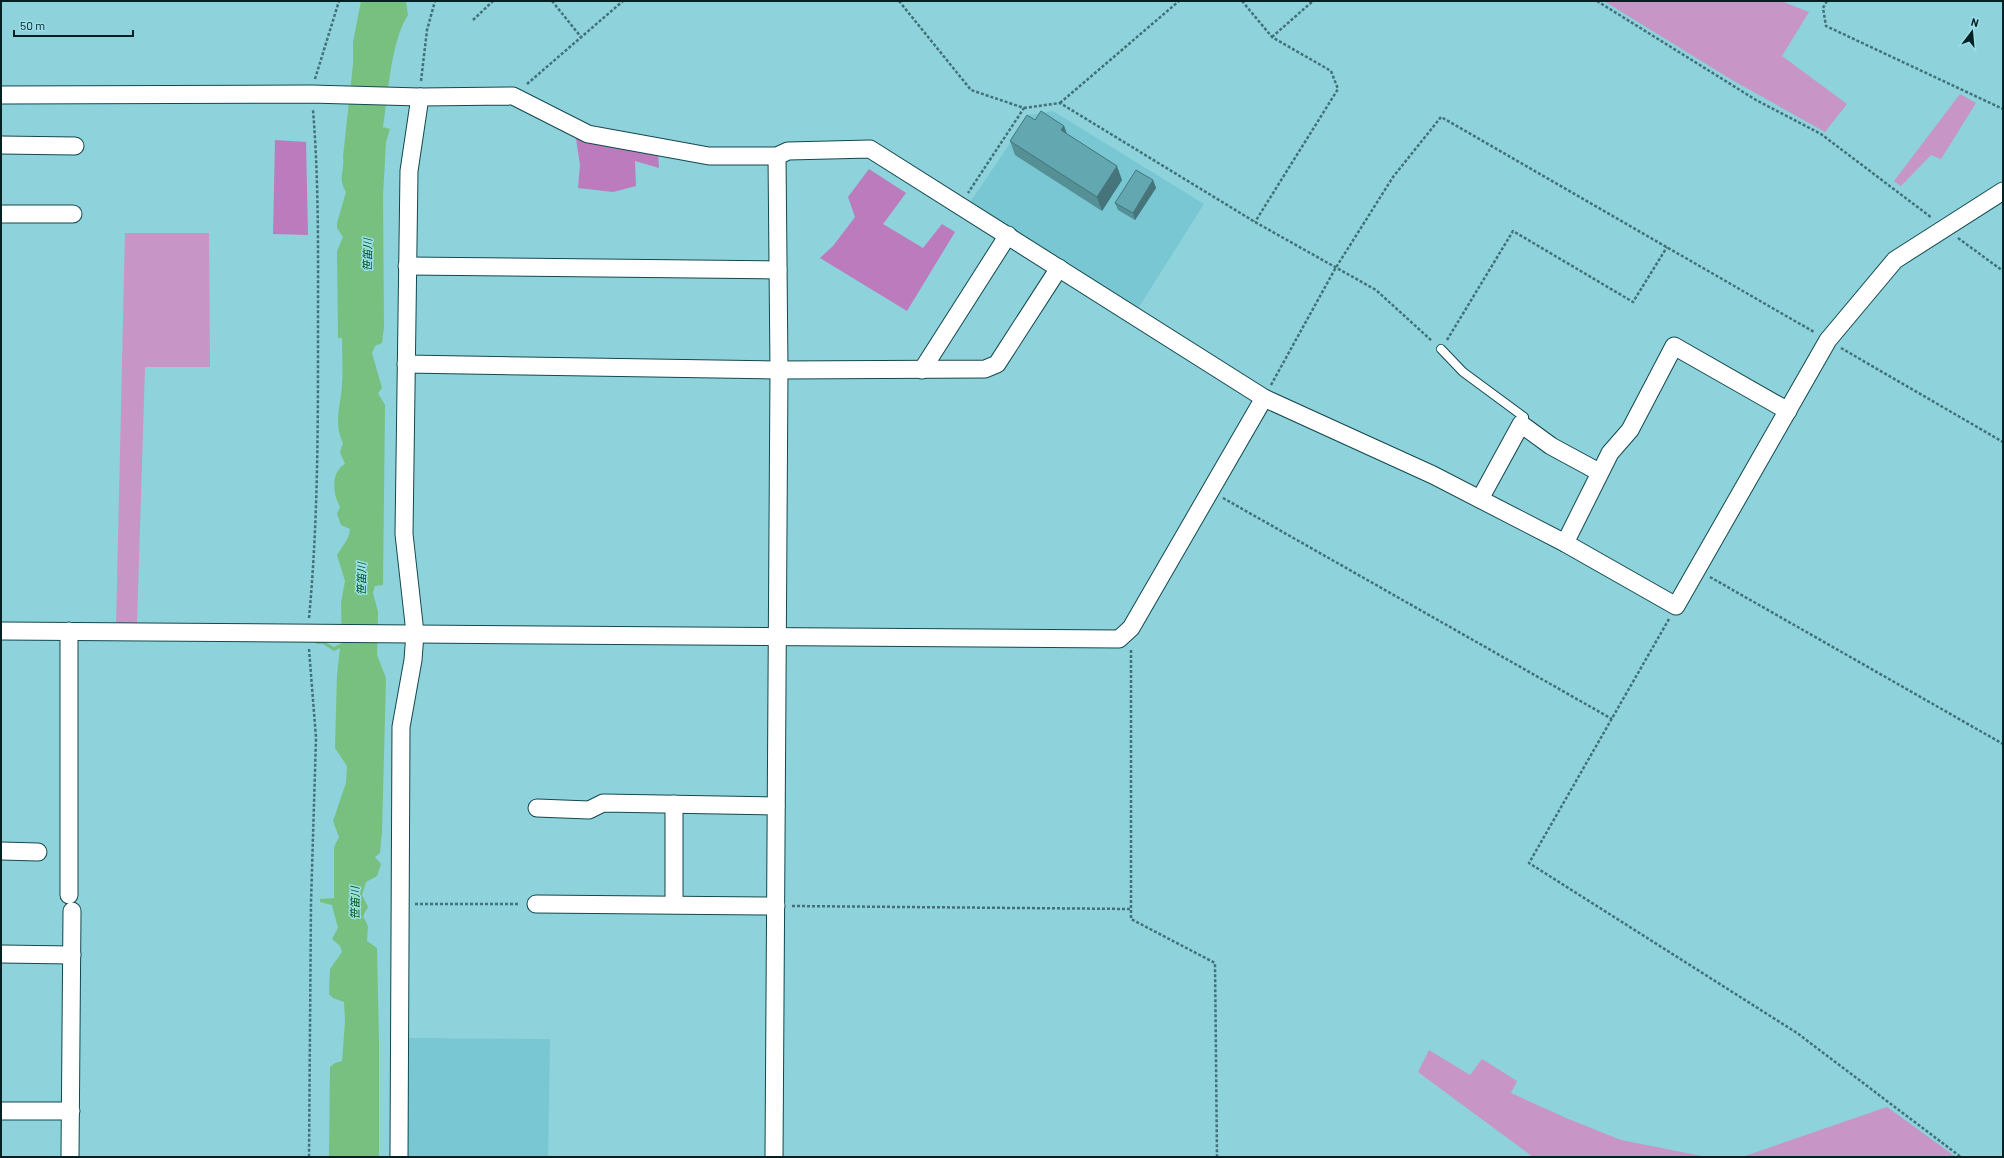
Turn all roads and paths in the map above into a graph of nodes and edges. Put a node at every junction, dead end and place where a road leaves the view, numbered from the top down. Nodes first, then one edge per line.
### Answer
1 (339, 1) edge
2 (435, 1) edge
3 (493, 1) edge
4 (552, 1) edge
5 (623, 1) edge
6 (899, 1) edge
7 (1179, 1) edge
8 (1242, 1) edge
9 (1313, 1) edge
10 (1597, 1) edge
11 (1827, 1) edge
12 (473, 20) dead end
13 (581, 37) junction
14 (1272, 38) junction
15 (314, 94) junction
16 (1, 95) edge
17 (513, 96) junction
18 (420, 97) junction
19 (1060, 103) junction
20 (1024, 108) junction
21 (2003, 109) edge
22 (1, 146) edge
23 (75, 146) dead end
24 (777, 156) junction
25 (2003, 191) edge
26 (960, 205) junction
27 (1, 214) edge
28 (73, 214) dead end
29 (1255, 222) junction
30 (1944, 227) junction
31 (1008, 235) junction
32 (1667, 247) junction
33 (407, 266) junction
34 (1059, 268) junction
35 (1335, 269) junction
36 (778, 270) junction
37 (2003, 271) edge
38 (1828, 340) junction
39 (1441, 349) junction
40 (406, 364) junction
41 (779, 370) junction
42 (922, 370) junction
43 (1264, 398) junction
44 (1788, 410) junction
45 (1521, 424) junction
46 (2003, 442) edge
47 (1599, 472) junction
48 (1210, 490) junction
49 (1480, 499) junction
50 (1565, 543) junction
51 (1697, 570) junction
52 (1676, 606) junction
53 (1131, 628) junction
54 (1, 631) edge
55 (69, 631) junction
56 (308, 633) junction
57 (410, 633) junction
58 (777, 638) junction
59 (1612, 719) junction
60 (2003, 744) edge
61 (674, 804) junction
62 (776, 806) junction
63 (537, 808) dead end
64 (1, 851) edge
65 (38, 852) dead end
66 (401, 904) junction
67 (536, 904) joint
68 (674, 904) junction
69 (776, 906) junction
70 (1131, 909) junction
71 (1, 954) edge
72 (72, 955) junction
73 (1, 1111) edge
74 (71, 1111) junction
75 (70, 1157) edge
76 (309, 1157) edge
77 (399, 1157) edge
78 (774, 1157) edge
79 (1217, 1157) edge
80 (1961, 1157) edge

1 - 15 path
2 - 18 path
3 - 12 path
4 - 13 path
5 - 13 path
6 - 20 path
7 - 19 path
8 - 14 path
9 - 14 path
10 - 30 path
11 - 21 path
13 - 17 path
14 - 29 path
15 - 16 street
15 - 18 street
15 - 56 path
17 - 18 street
17 - 24 street
18 - 33 street
19 - 20 path
19 - 29 path
20 - 26 path
22 - 23 street
24 - 26 street
24 - 36 street
25 - 30 street
26 - 31 street
27 - 28 street
29 - 35 path
30 - 37 path
30 - 38 street
31 - 34 street
31 - 42 street
32 - 35 path
32 - 38 path
32 - 39 path
33 - 36 street
33 - 40 street
34 - 42 street
34 - 43 street
35 - 39 path
35 - 43 path
36 - 41 street
38 - 44 street
38 - 46 path
39 - 45 lane
40 - 41 street
40 - 57 street
41 - 42 street
41 - 58 street
43 - 48 street
43 - 49 street
44 - 47 street
44 - 51 street
45 - 47 street
45 - 49 street
47 - 50 street
48 - 53 street
48 - 59 path
49 - 50 street
50 - 52 street
51 - 52 street
51 - 60 path
52 - 59 path
53 - 58 street
53 - 70 path
54 - 55 street
55 - 56 street
55 - 72 street
56 - 57 street
56 - 76 path
57 - 58 street
57 - 66 street
58 - 62 street
59 - 80 path
61 - 62 street
61 - 63 street
61 - 68 street
62 - 69 street
64 - 65 street
66 - 67 path
66 - 77 street
67 - 68 street
68 - 69 street
69 - 70 path
69 - 78 street
70 - 79 path
71 - 72 street
72 - 74 street
73 - 74 street
74 - 75 street

